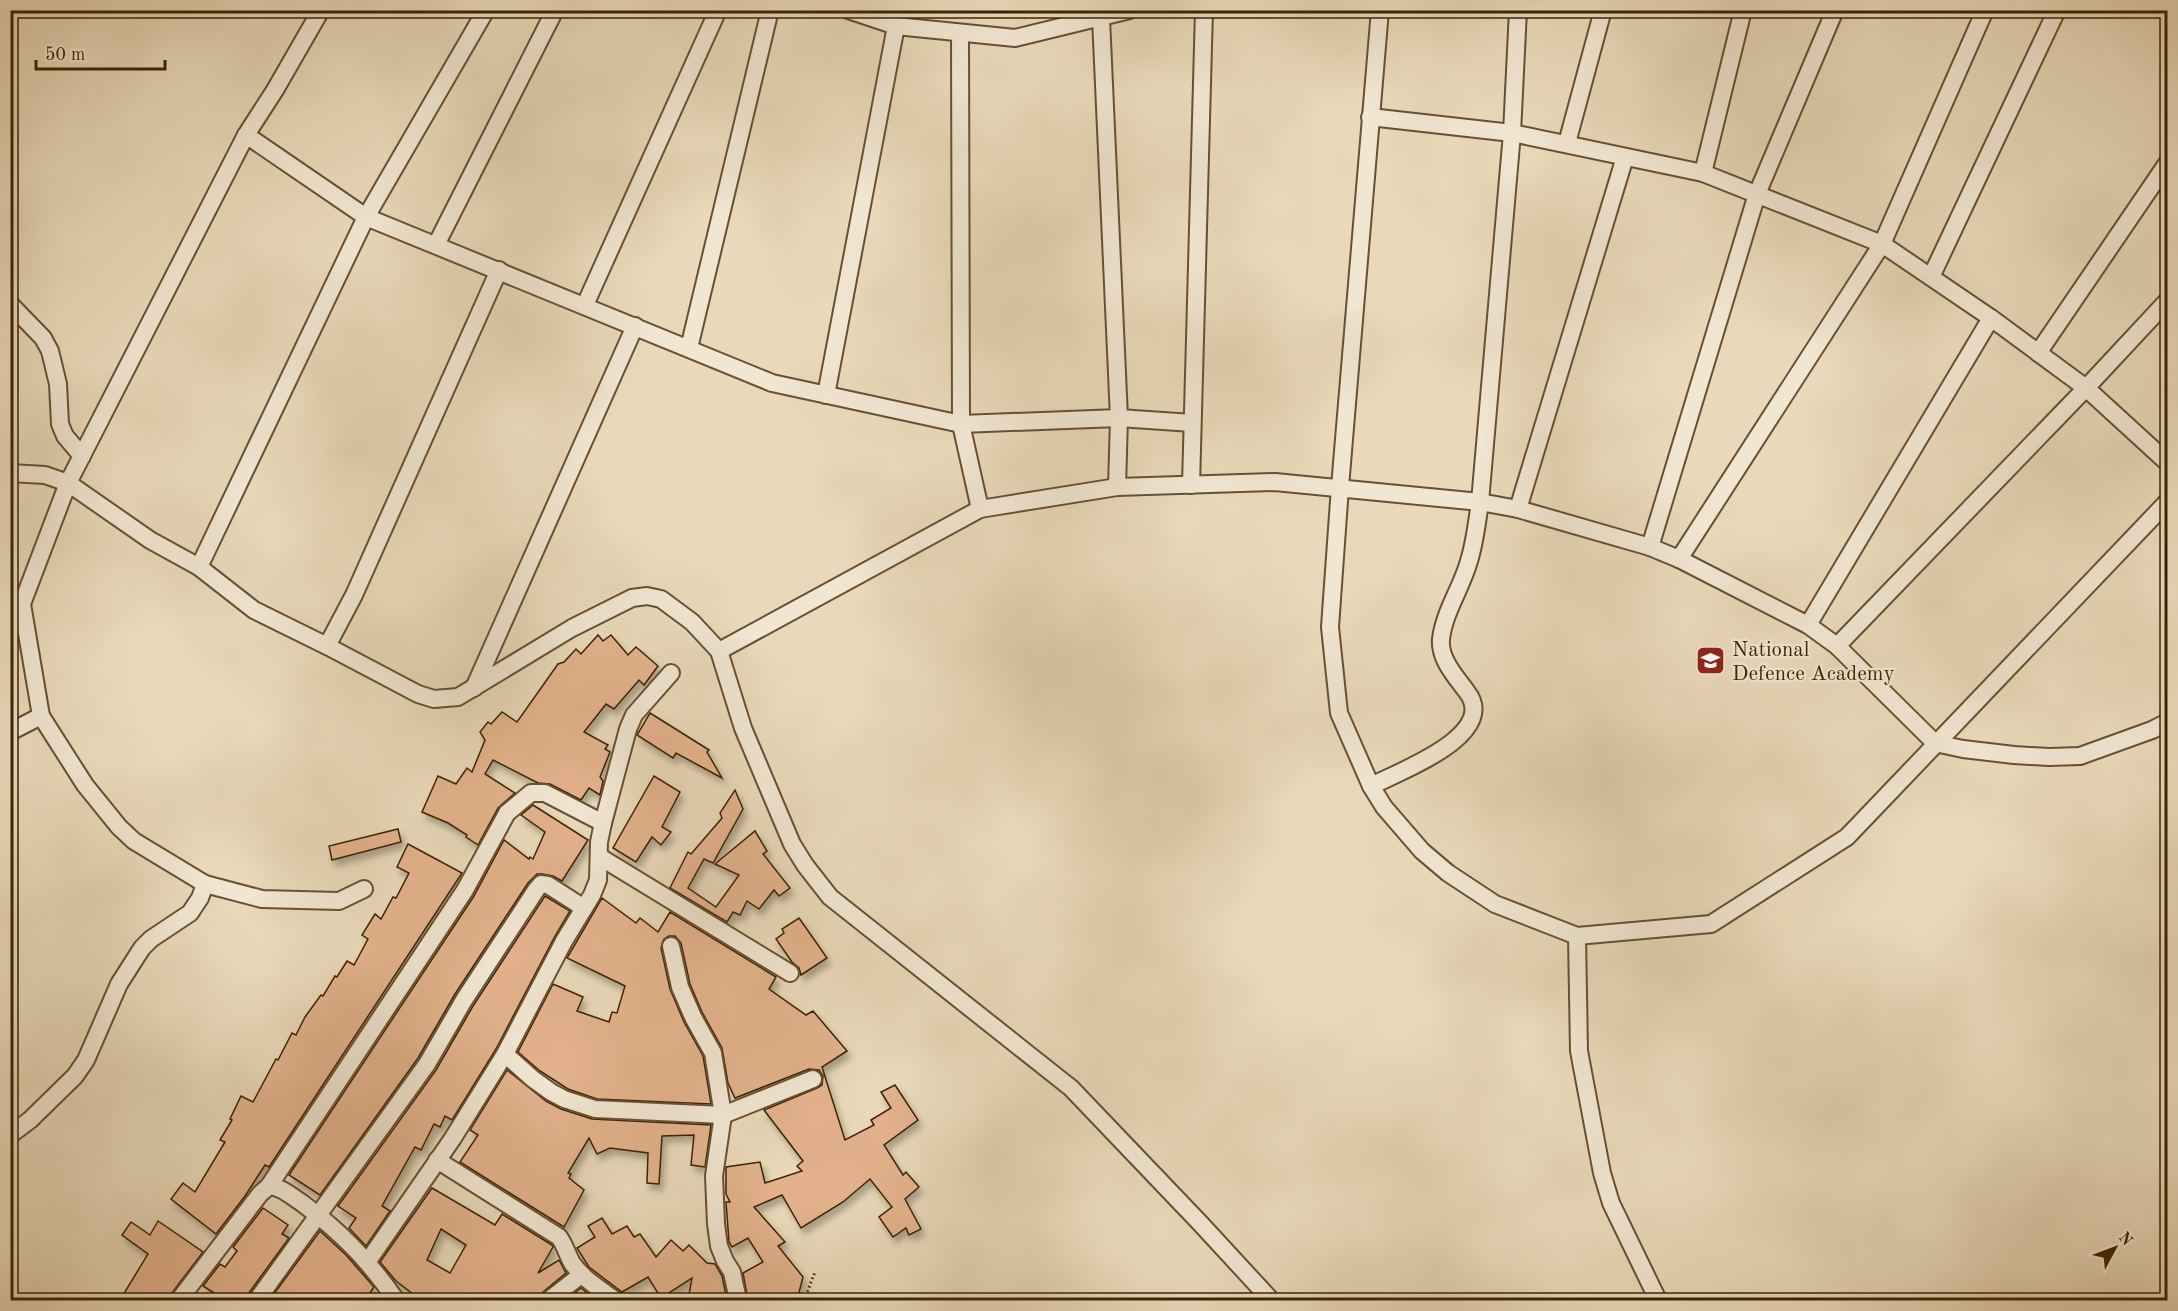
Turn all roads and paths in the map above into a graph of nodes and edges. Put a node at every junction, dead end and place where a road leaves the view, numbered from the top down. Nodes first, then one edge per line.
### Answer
1 (321, 10) edge
2 (486, 10) edge
3 (555, 10) edge
4 (718, 10) edge
5 (770, 10) edge
6 (848, 10) edge
7 (1130, 10) edge
8 (1204, 10) edge
9 (1380, 10) edge
10 (1518, 10) edge
11 (1603, 10) edge
12 (1743, 10) edge
13 (1836, 10) edge
14 (1985, 10) edge
15 (2057, 10) edge
16 (1101, 18) junction
17 (896, 26) junction
18 (960, 33) junction
19 (1370, 117) junction
20 (1512, 133) junction
21 (246, 135) junction
22 (1567, 143) junction
23 (1625, 157) junction
24 (2168, 162) edge
25 (1703, 173) junction
26 (1757, 194) junction
27 (366, 217) junction
28 (1882, 244) junction
29 (436, 245) junction
30 (499, 270) junction
31 (1931, 277) junction
32 (2168, 300) edge
33 (10, 304) edge
34 (585, 305) junction
35 (1991, 318) junction
36 (635, 326) junction
37 (689, 348) junction
38 (2038, 353) junction
39 (2086, 388) junction
40 (826, 395) junction
41 (1119, 418) junction
42 (1192, 423) junction
43 (961, 424) junction
44 (82, 456) junction
45 (2168, 463) edge
46 (10, 473) edge
47 (68, 483) junction
48 (1191, 485) junction
49 (1117, 487) junction
50 (1340, 487) junction
51 (2168, 501) edge
52 (1480, 502) junction
53 (1518, 508) junction
54 (980, 509) junction
55 (1650, 547) junction
56 (1679, 559) junction
57 (199, 567) junction
58 (1808, 625) junction
59 (327, 646) junction
60 (1837, 646) junction
61 (719, 651) junction
62 (671, 673) dead end
63 (474, 688) junction
64 (41, 716) junction
65 (2168, 722) edge
66 (10, 732) edge
67 (1935, 743) junction
68 (1371, 786) junction
69 (603, 823) junction
70 (600, 856) junction
71 (205, 884) junction
72 (364, 889) dead end
73 (584, 908) junction
74 (1577, 936) junction
75 (671, 946) dead end
76 (790, 973) dead end
77 (505, 1054) junction
78 (813, 1079) dead end
79 (723, 1115) junction
80 (10, 1135) edge
81 (437, 1160) junction
82 (269, 1186) junction
83 (318, 1215) junction
84 (368, 1261) junction
85 (815, 1272) dead end
86 (581, 1275) junction
87 (179, 1300) edge
88 (257, 1300) edge
89 (396, 1300) edge
90 (535, 1300) edge
91 (547, 1300) edge
92 (615, 1300) edge
93 (738, 1300) edge
94 (804, 1300) edge
95 (1271, 1300) edge
96 (1658, 1300) edge

1 - 21 street
2 - 27 street
3 - 29 street
4 - 34 street
5 - 37 street
6 - 17 street
7 - 16 street
8 - 42 street
9 - 19 street
10 - 20 street
11 - 22 street
12 - 25 street
13 - 26 street
14 - 28 street
15 - 31 street
16 - 18 street
16 - 41 street
17 - 18 street
17 - 40 street
18 - 43 street
19 - 20 street
19 - 50 street
20 - 22 street
20 - 52 street
21 - 27 street
21 - 44 street
22 - 23 street
23 - 25 street
23 - 53 street
24 - 38 street
25 - 26 street
26 - 28 street
26 - 55 street
27 - 29 street
27 - 57 street
28 - 31 street
28 - 56 street
29 - 30 street
30 - 34 street
30 - 59 street
31 - 35 street
32 - 39 street
33 - 44 street
34 - 36 street
35 - 38 street
35 - 58 street
36 - 37 street
36 - 63 street
37 - 40 street
38 - 39 street
39 - 45 street
39 - 60 street
40 - 43 street
41 - 42 street
41 - 43 street
41 - 49 street
42 - 48 street
43 - 54 street
44 - 47 street
46 - 47 street
47 - 57 street
47 - 64 street
48 - 49 street
48 - 50 street
49 - 54 street
50 - 52 street
50 - 68 street
51 - 67 street
52 - 53 street
52 - 68 street
53 - 55 street
54 - 61 street
55 - 56 street
56 - 58 street
57 - 59 street
58 - 60 street
59 - 63 street
60 - 67 street
61 - 63 street
61 - 95 street
62 - 69 street
64 - 66 street
64 - 71 street
65 - 67 street
67 - 74 street
68 - 74 street
69 - 70 street
69 - 82 street
70 - 73 street
70 - 76 street
71 - 72 street
71 - 80 street
73 - 77 street
73 - 83 street
74 - 96 street
75 - 79 street
77 - 79 street
77 - 81 street
78 - 79 street
79 - 93 street
81 - 84 street
81 - 86 street
82 - 83 street
82 - 87 street
83 - 84 street
83 - 88 street
84 - 89 street
85 - 94 path
86 - 91 street
86 - 92 street
90 - 91 street

